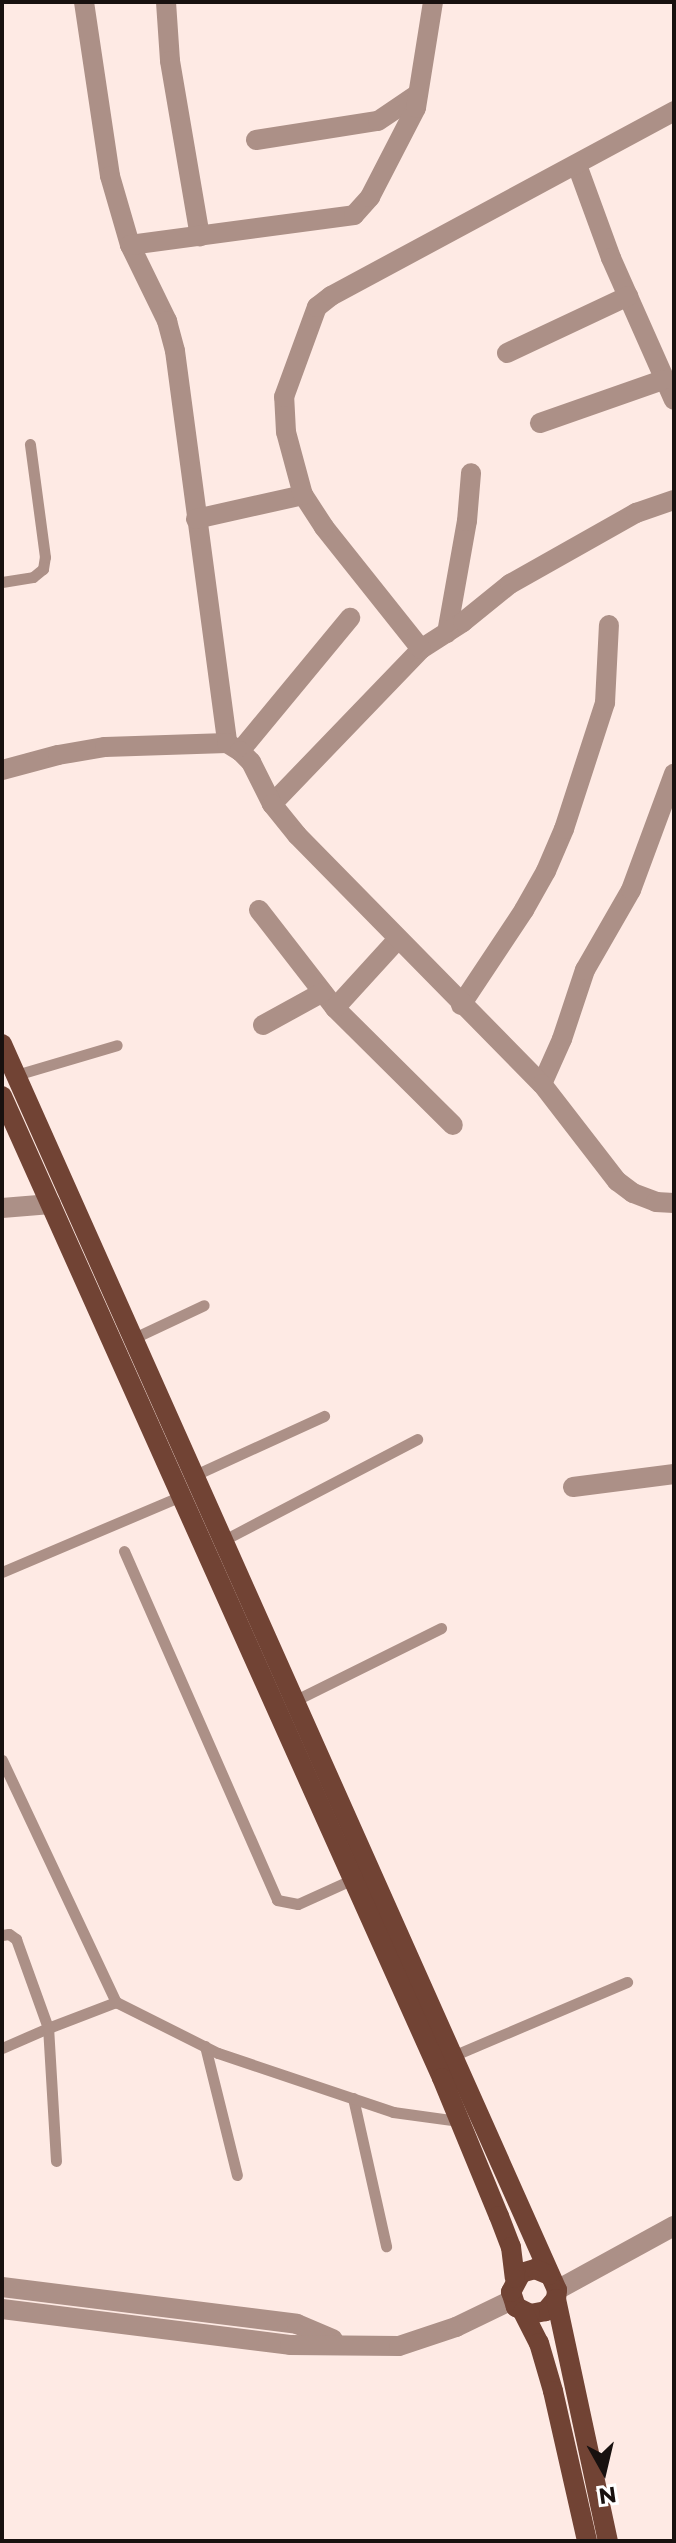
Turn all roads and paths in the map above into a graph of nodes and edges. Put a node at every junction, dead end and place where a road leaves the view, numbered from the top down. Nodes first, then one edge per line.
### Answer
1 (84, 2) edge
2 (166, 2) edge
3 (433, 2) edge
4 (418, 94) junction
5 (674, 111) edge
6 (256, 140) dead end
7 (577, 165) junction
8 (200, 236) junction
9 (130, 245) junction
10 (628, 296) junction
11 (507, 353) dead end
12 (664, 357) edge
13 (663, 380) junction
14 (674, 400) edge
15 (540, 423) dead end
16 (30, 444) dead end
17 (471, 473) dead end
18 (303, 495) junction
19 (674, 500) edge
20 (196, 519) junction
21 (2, 582) edge
22 (350, 618) dead end
23 (609, 625) dead end
24 (447, 633) junction
25 (421, 649) junction
26 (233, 747) junction
27 (2, 770) edge
28 (674, 774) edge
29 (272, 804) junction
30 (259, 910) dead end
31 (398, 939) junction
32 (329, 1000) junction
33 (461, 1005) junction
34 (263, 1025) dead end
35 (2, 1044) edge
36 (117, 1045) dead end
37 (16, 1075) junction
38 (542, 1084) junction
39 (2, 1096) edge
40 (453, 1125) dead end
41 (674, 1203) edge
42 (51, 1204) junction
43 (2, 1208) edge
44 (204, 1305) dead end
45 (134, 1338) junction
46 (324, 1416) dead end
47 (417, 1439) dead end
48 (674, 1474) edge
49 (195, 1475) junction
50 (573, 1487) dead end
51 (181, 1496) junction
52 (224, 1540) junction
53 (124, 1551) dead end
54 (2, 1572) edge
55 (441, 1628) dead end
56 (296, 1700) junction
57 (2, 1760) edge
58 (353, 1879) junction
59 (2, 1935) edge
60 (627, 1982) dead end
61 (116, 2002) junction
62 (48, 2028) junction
63 (205, 2046) junction
64 (2, 2048) edge
65 (455, 2055) junction
66 (353, 2098) junction
67 (459, 2121) junction
68 (56, 2161) dead end
69 (237, 2175) dead end
70 (674, 2226) edge
71 (386, 2246) dead end
72 (515, 2278) junction
73 (2, 2287) edge
74 (554, 2288) junction
75 (518, 2306) junction
76 (2, 2309) edge
77 (341, 2343) junction
78 (587, 2541) edge
79 (608, 2541) edge

1 - 9 street
2 - 8 street
3 - 4 street
4 - 6 street
4 - 8 street
5 - 7 street
7 - 10 street
7 - 18 street
8 - 9 street
9 - 20 street
10 - 11 street
10 - 12 street
12 - 13 street
13 - 14 street
13 - 15 street
16 - 21 lane
17 - 24 street
18 - 20 street
18 - 25 street
19 - 24 street
20 - 26 street
22 - 26 street
23 - 33 street
24 - 25 street
25 - 29 street
26 - 27 street
26 - 29 street
28 - 38 street
29 - 31 street
30 - 32 street
31 - 32 street
31 - 33 street
32 - 34 street
32 - 40 street
33 - 38 street
35 - 37 main road
36 - 37 lane
37 - 45 main road
38 - 41 street
39 - 42 main road
42 - 43 street
42 - 51 main road
44 - 45 lane
45 - 49 main road
46 - 49 lane
47 - 52 lane
48 - 50 street
49 - 52 main road
51 - 54 lane
51 - 58 main road
52 - 56 main road
53 - 58 lane
55 - 56 lane
56 - 65 main road
57 - 61 lane
58 - 67 main road
59 - 62 lane
60 - 65 lane
61 - 62 lane
61 - 63 lane
62 - 64 lane
62 - 68 lane
63 - 66 lane
63 - 69 lane
65 - 74 main road
66 - 67 lane
66 - 71 lane
67 - 72 main road
70 - 74 street
72 - 74 main road
72 - 75 main road
73 - 77 street
74 - 75 main road
74 - 79 main road
75 - 77 street
75 - 78 main road
76 - 77 street

